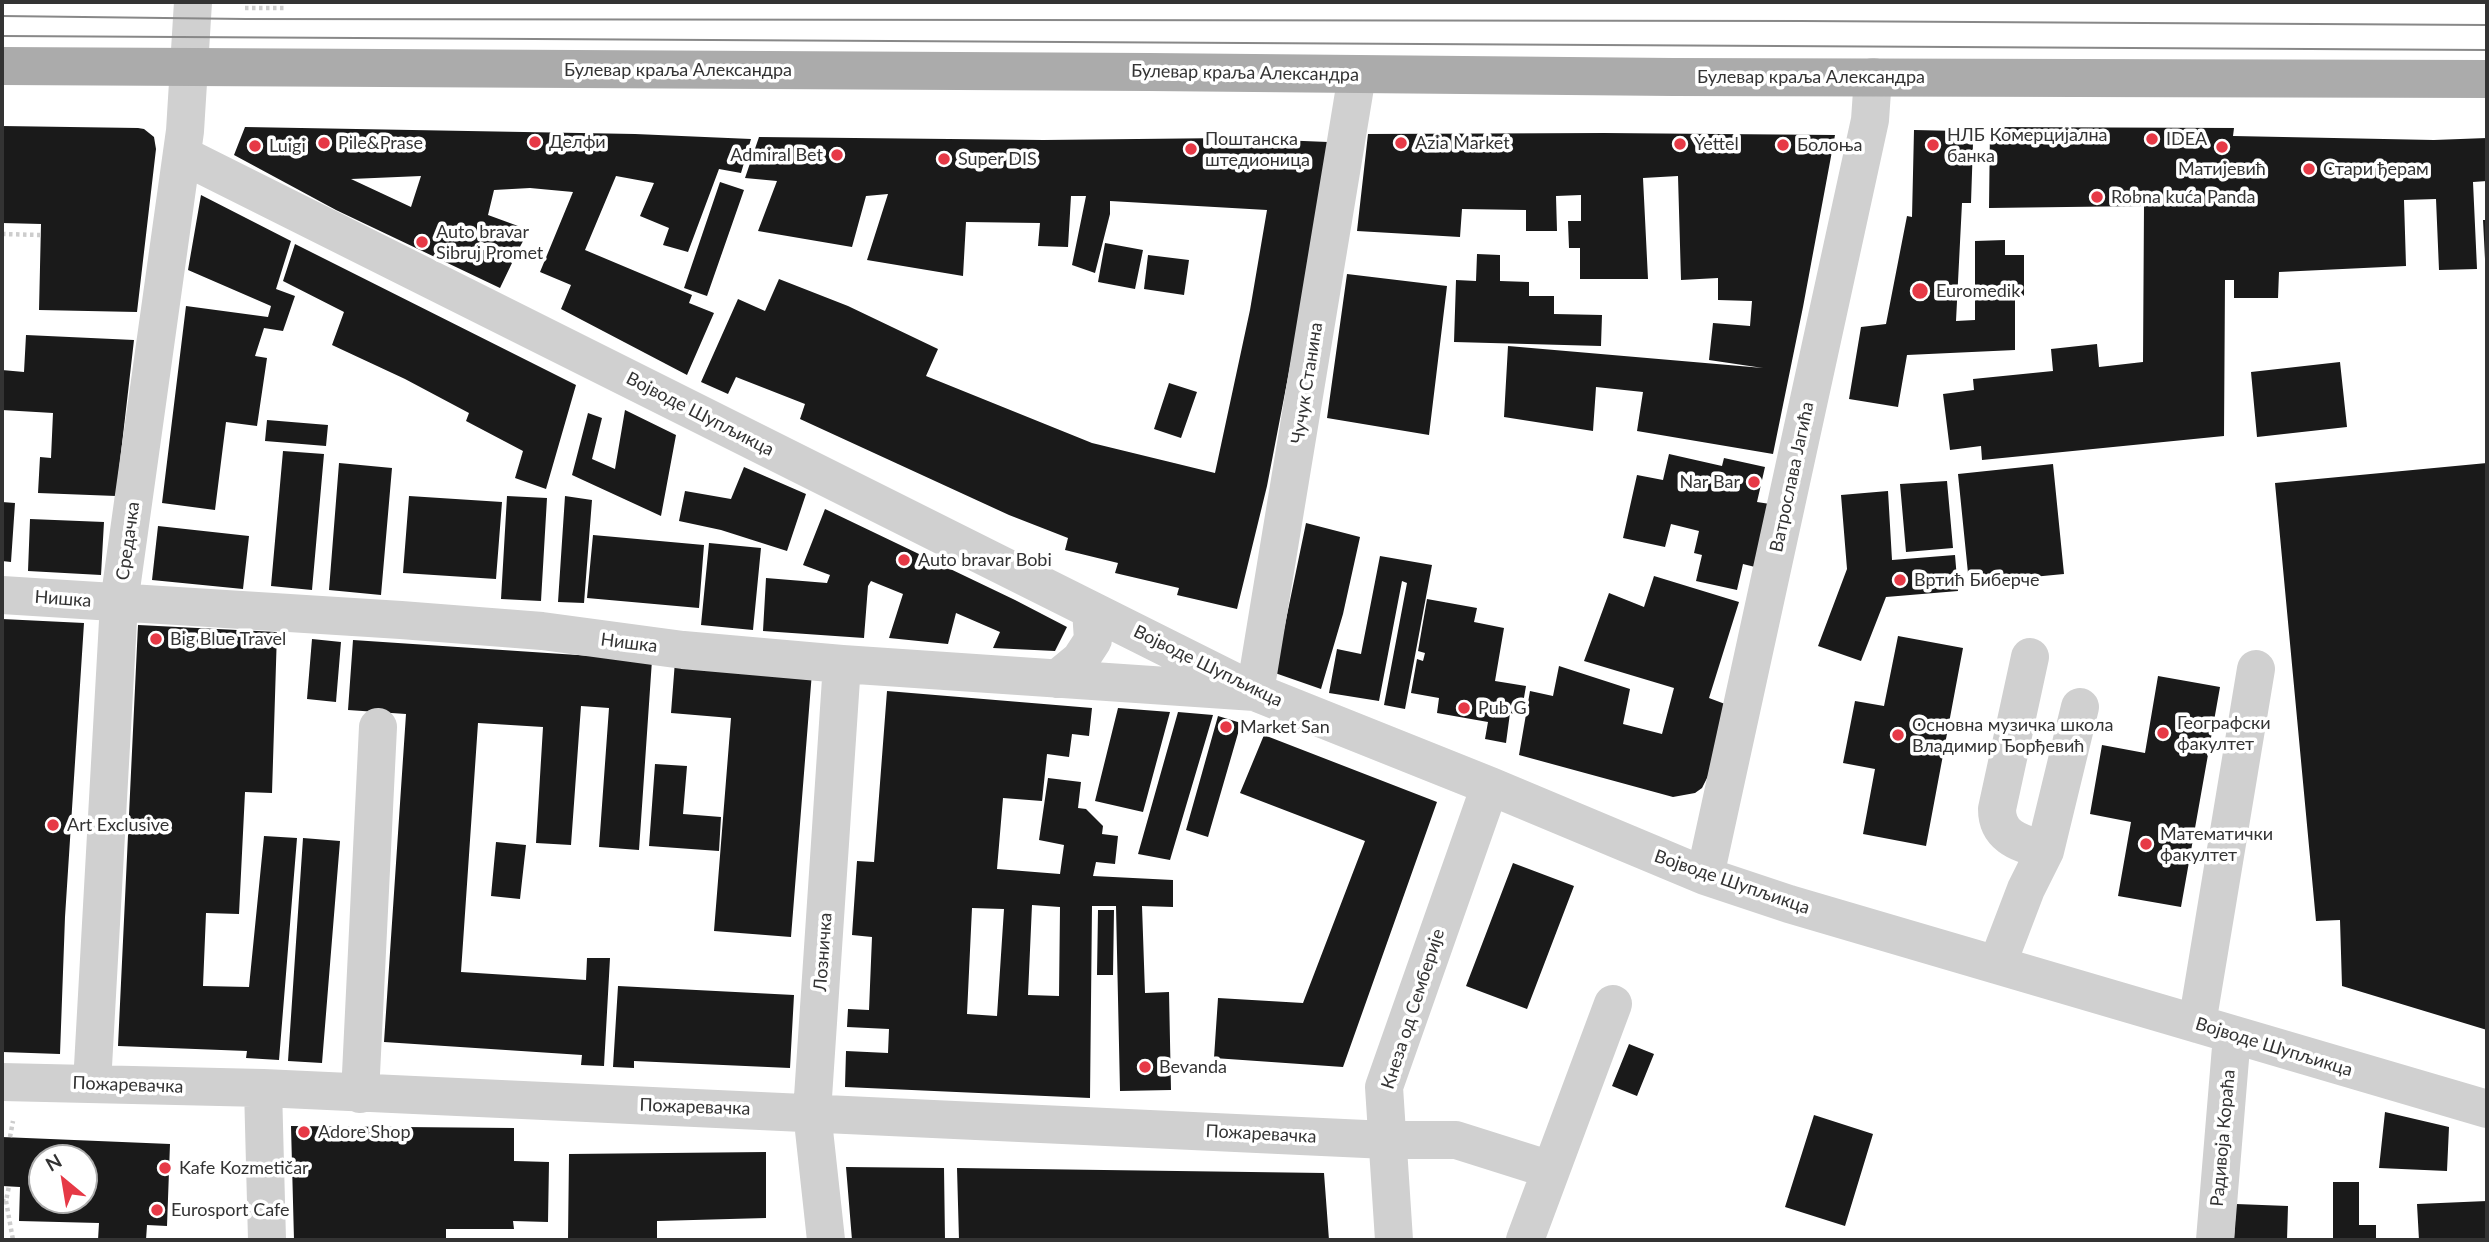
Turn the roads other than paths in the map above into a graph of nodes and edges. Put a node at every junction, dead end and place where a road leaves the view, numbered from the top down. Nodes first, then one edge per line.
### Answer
1 (193, 2) edge
2 (2, 65) edge
3 (190, 67) junction
4 (1357, 75) junction
5 (1873, 77) junction
6 (2487, 79) edge
7 (181, 155) junction
8 (2, 595) edge
9 (119, 603) junction
10 (1091, 610) junction
11 (2030, 657) dead end
12 (842, 664) junction
13 (2256, 669) dead end
14 (1058, 679) junction
15 (1255, 692) junction
16 (2080, 707) dead end
17 (378, 727) dead end
18 (1490, 786) junction
19 (2045, 851) junction
20 (1705, 876) junction
21 (1997, 965) junction
22 (1613, 1004) dead end
23 (2214, 1029) junction
24 (2, 1082) edge
25 (92, 1084) junction
26 (263, 1088) junction
27 (360, 1094) junction
28 (2487, 1109) edge
29 (813, 1112) junction
30 (1387, 1140) junction
31 (1550, 1170) junction
32 (267, 1240) edge
33 (826, 1240) edge
34 (1394, 1240) edge
35 (1525, 1240) edge
36 (2215, 1240) edge

1 - 3 street, Средачка
2 - 3 main road, Булевар краља Александра
3 - 4 main road, Булевар краља Александра
3 - 7 street, Средачка
4 - 5 main road, Булевар краља Александра
4 - 15 street, Чучук Станина
5 - 6 main road, Булевар краља Александра
5 - 20 street, Ватрослава Јагића
7 - 9 street, Средачка
7 - 10 street, Војводе Шупљикца
8 - 9 street, Нишка
9 - 12 street, Нишка
9 - 25 street, Средачка
10 - 14 street
10 - 15 street, Војводе Шупљикца
11 - 19 street
12 - 14 street, Нишка
12 - 29 street, Лозничка
13 - 23 street, Радивоја Кораћа
14 - 15 street, Нишка
15 - 18 street, Војводе Шупљикца
16 - 19 street
17 - 27 street
18 - 20 street, Војводе Шупљикца
18 - 30 street, Кнеза од Семберије
19 - 21 street
20 - 21 street, Војводе Шупљикца
21 - 23 street, Војводе Шупљикца
22 - 31 street
23 - 28 street, Војводе Шупљикца
23 - 36 street, Радивоја Кораћа
24 - 25 street, Пожаревачка
25 - 26 street, Пожаревачка
26 - 27 street, Пожаревачка
26 - 32 street
27 - 29 street, Пожаревачка
29 - 30 street, Пожаревачка
29 - 33 street, Лозничка
30 - 31 street, Пожаревачка
30 - 34 street, Кнеза од Семберије
31 - 35 street

